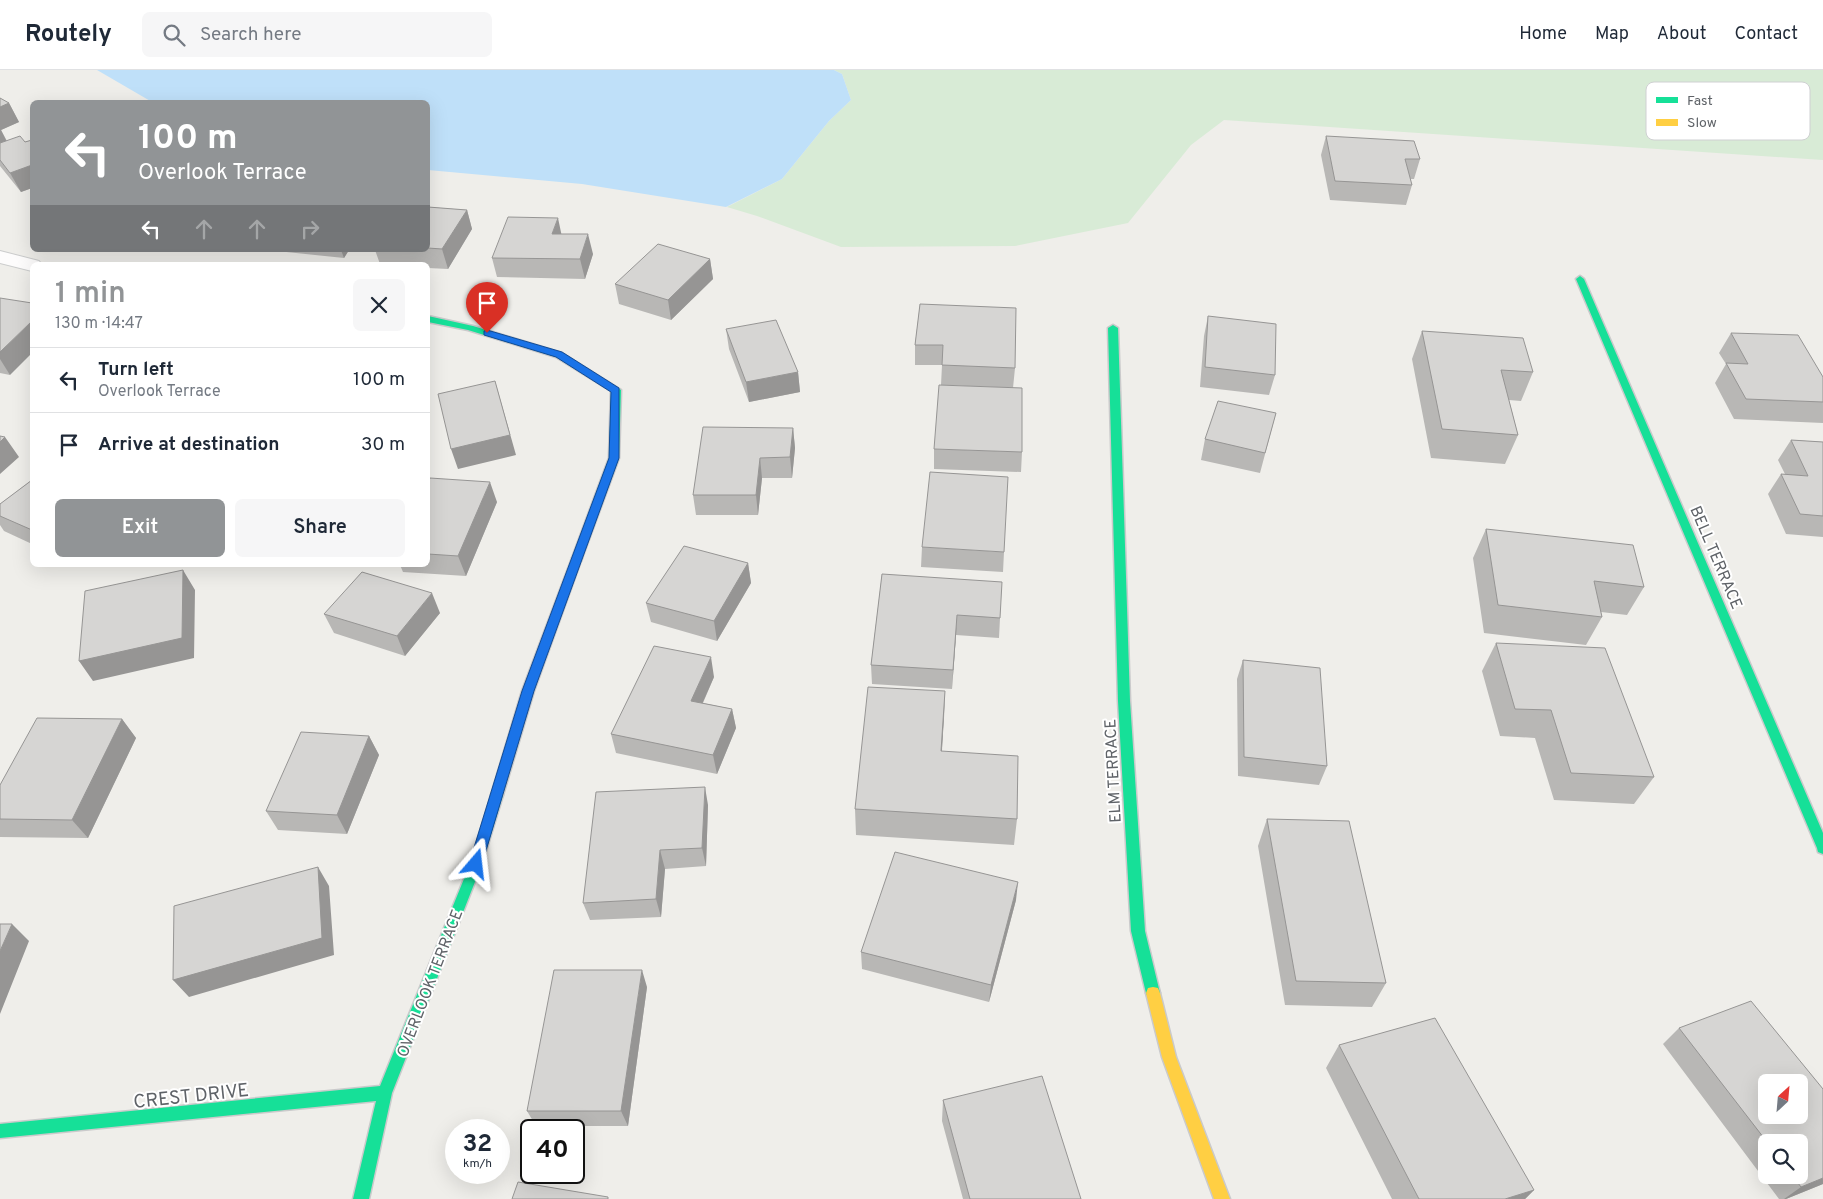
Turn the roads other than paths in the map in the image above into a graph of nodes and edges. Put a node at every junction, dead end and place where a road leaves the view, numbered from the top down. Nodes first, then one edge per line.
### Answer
1 (0, 257) edge
2 (30, 264) edge
3 (1580, 279) dead end
4 (430, 319) edge
5 (1113, 328) dead end
6 (1823, 848) edge
7 (385, 1094) junction
8 (0, 1131) edge
9 (361, 1199) edge
10 (1222, 1199) edge

1 - 2 street
3 - 6 street, BELL TERRACE
4 - 7 street, OVERLOOK TERRACE
5 - 10 street, ELM TERRACE
7 - 8 street, CREST DRIVE
7 - 9 street, OVERLOOK TERRACE

